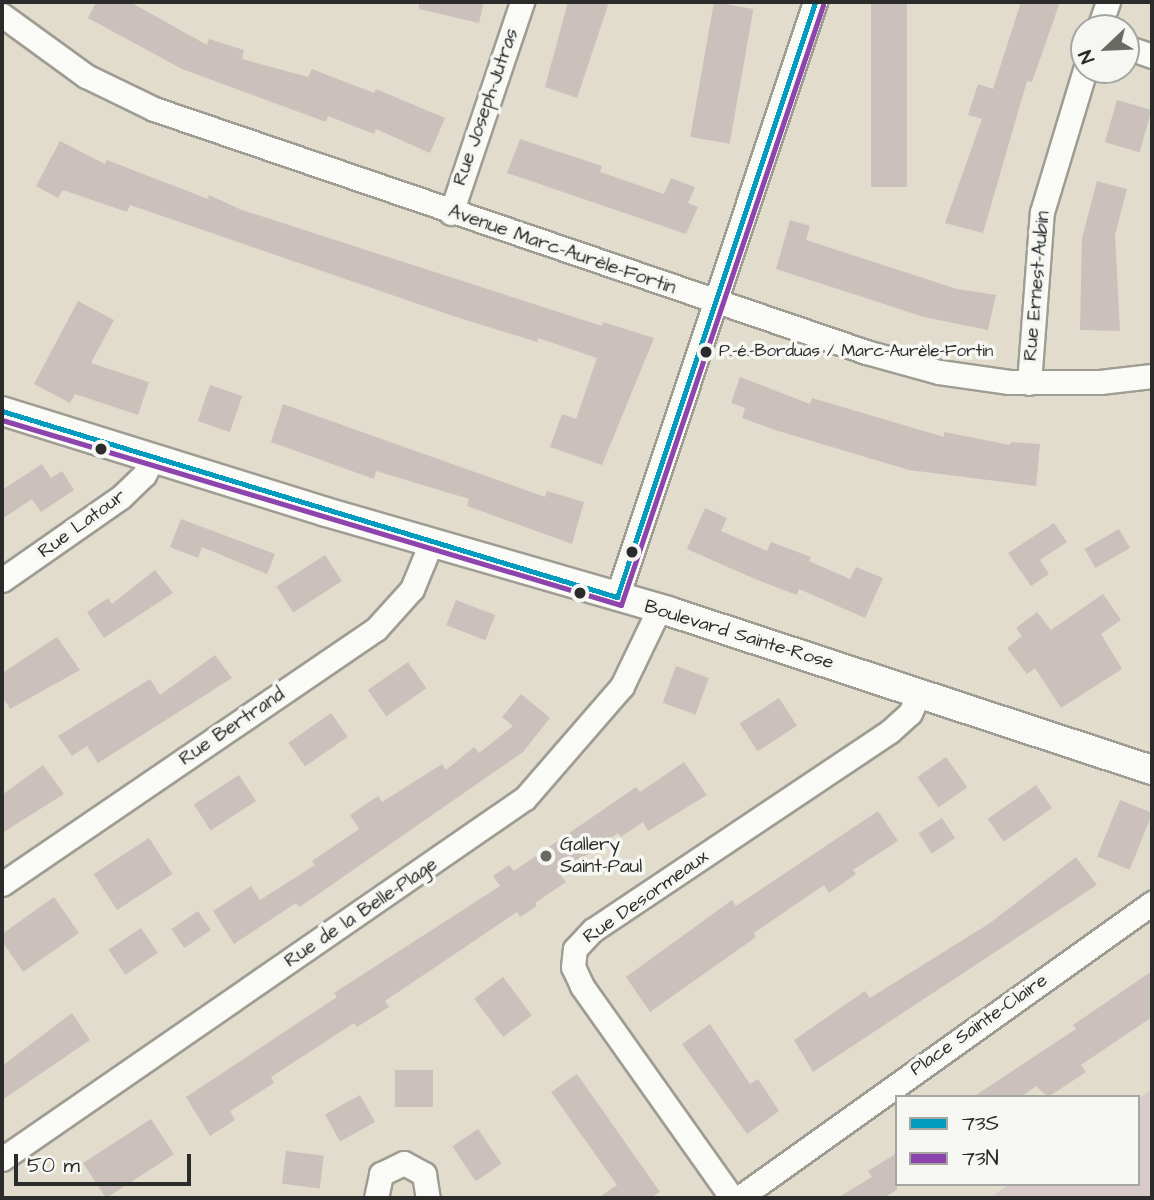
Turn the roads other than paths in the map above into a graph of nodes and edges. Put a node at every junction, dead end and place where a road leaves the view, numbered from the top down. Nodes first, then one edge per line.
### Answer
1 (522, 2) edge
2 (815, 2) edge
3 (2, 15) edge
4 (1081, 84) edge
5 (451, 213) junction
6 (715, 301) junction
7 (1152, 376) edge
8 (1029, 383) junction
9 (2, 411) edge
10 (152, 459) junction
11 (431, 543) junction
12 (2, 580) edge
13 (617, 597) junction
14 (659, 609) junction
15 (920, 692) junction
16 (1152, 770) edge
17 (2, 884) edge
18 (1152, 903) edge
19 (2, 1159) edge
20 (376, 1198) edge
21 (428, 1198) edge
22 (732, 1198) edge
23 (739, 1198) edge

1 - 5 street, Rue Joseph-Jutras
2 - 6 street
3 - 5 street, Avenue Marc-Aurèle-Fortin
4 - 8 street, Rue Ernest-Aubin
5 - 6 street, Avenue Marc-Aurèle-Fortin
6 - 8 street, Avenue Marc-Aurèle-Fortin
6 - 13 street
7 - 8 street, Avenue Marc-Aurèle-Fortin
9 - 10 street, Boulevard Sainte-Rose
10 - 11 street, Boulevard Sainte-Rose
10 - 12 street, Rue Latour
11 - 13 street, Boulevard Sainte-Rose
11 - 17 street, Rue Bertrand
13 - 14 street, Boulevard Sainte-Rose
14 - 15 street, Boulevard Sainte-Rose
14 - 19 street, Rue de la Belle-Plage
15 - 16 street, Boulevard Sainte-Rose
15 - 22 street, Rue Desormeaux
18 - 23 street, Place Sainte-Claire
20 - 21 street

